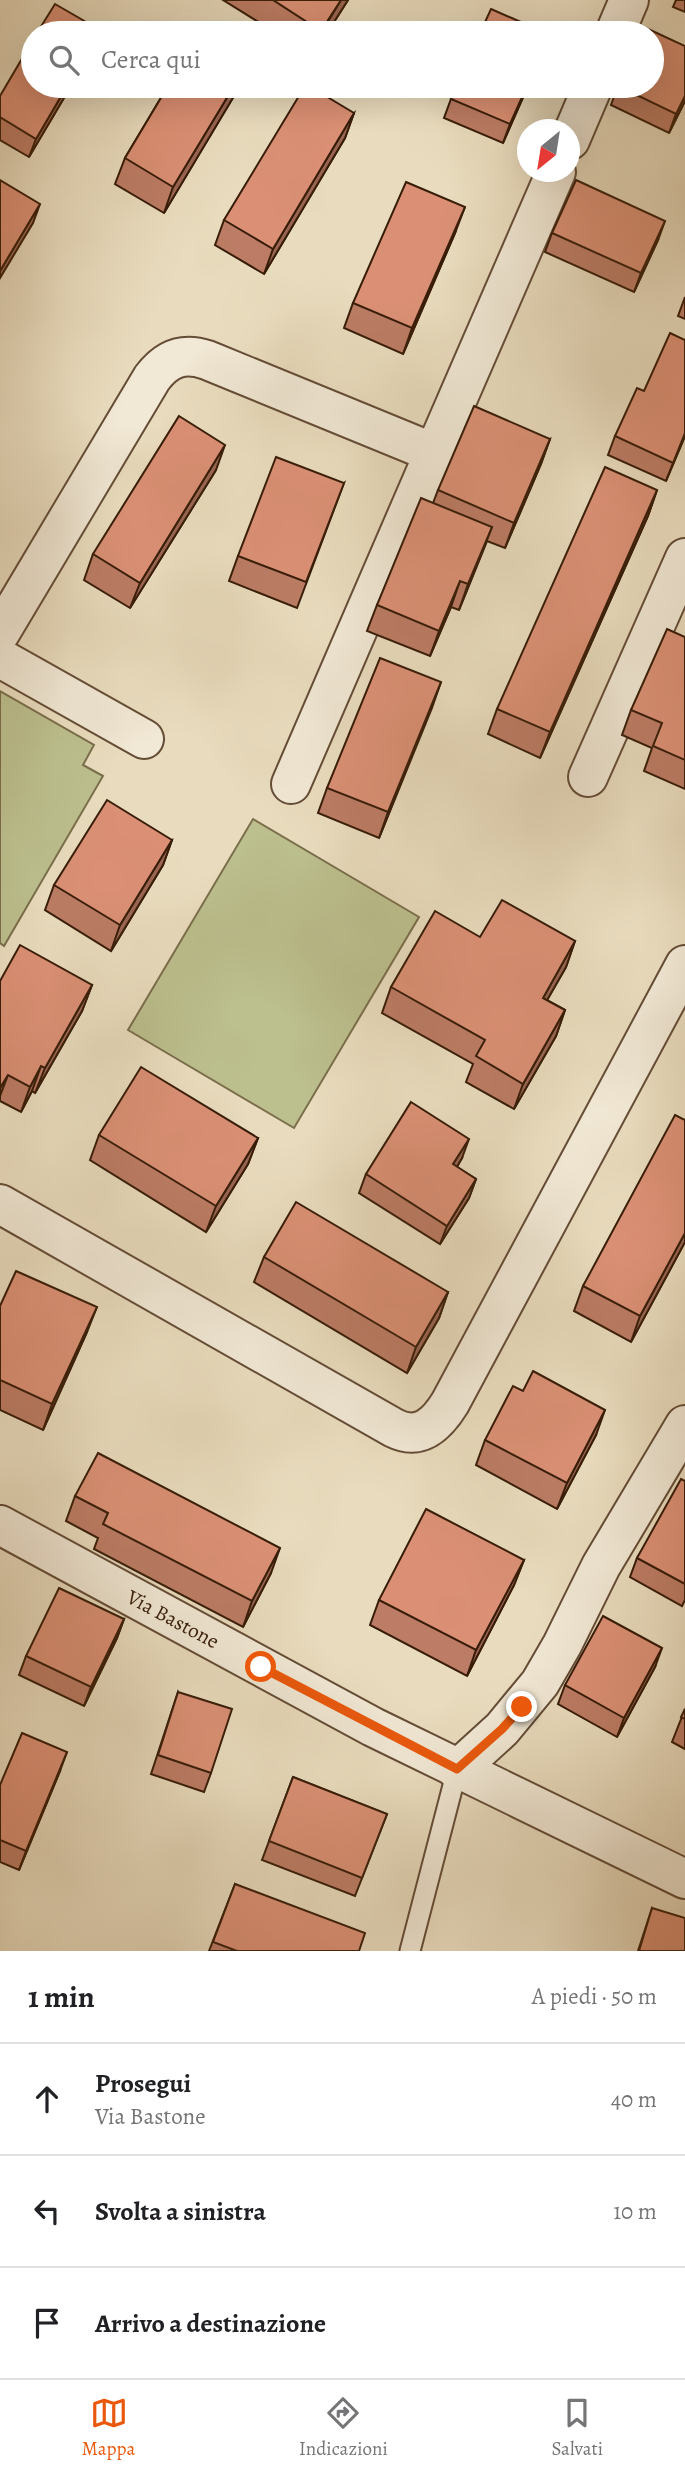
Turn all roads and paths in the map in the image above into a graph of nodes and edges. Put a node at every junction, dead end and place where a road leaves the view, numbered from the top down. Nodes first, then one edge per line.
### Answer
1 (629, 0) edge
2 (620, 21) edge
3 (588, 98) edge
4 (578, 119) edge
5 (552, 182) edge
6 (434, 453) junction
7 (685, 558) edge
8 (0, 633) edge
9 (0, 659) edge
10 (144, 739) dead end
11 (588, 777) dead end
12 (291, 783) dead end
13 (685, 965) edge
14 (0, 1204) edge
15 (685, 1425) edge
16 (0, 1525) edge
17 (457, 1769) junction
18 (685, 1879) edge
19 (410, 1951) edge

1 - 2 street
3 - 4 street
5 - 6 street
6 - 8 street
6 - 12 street
7 - 11 street
9 - 10 street
13 - 14 street
15 - 17 street
16 - 17 street, Via Bastone
17 - 18 street, Via Bastone
17 - 19 lane

